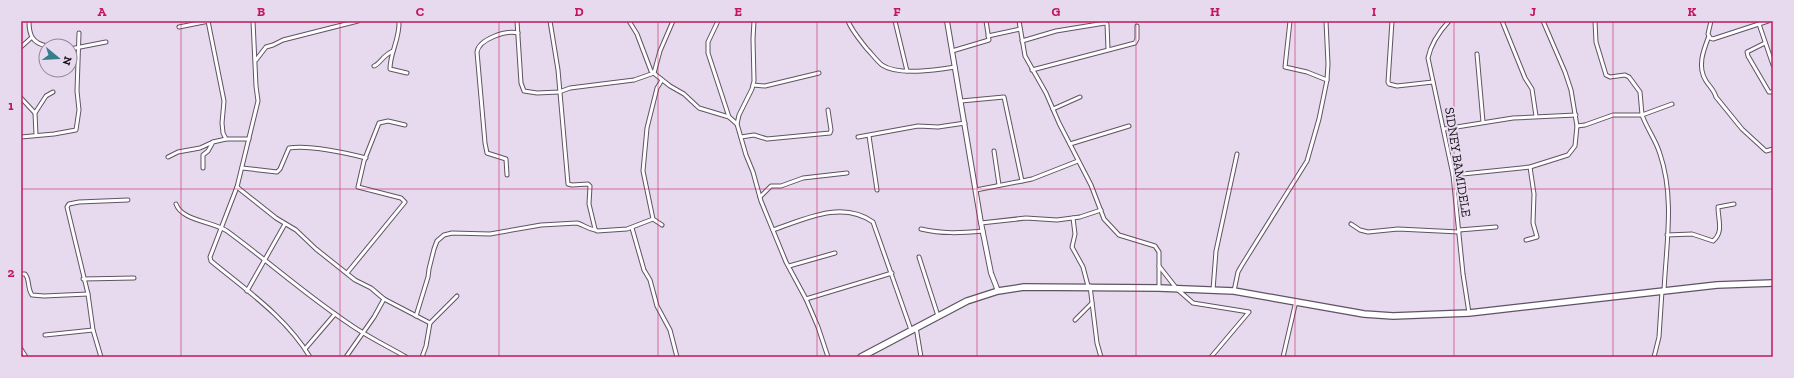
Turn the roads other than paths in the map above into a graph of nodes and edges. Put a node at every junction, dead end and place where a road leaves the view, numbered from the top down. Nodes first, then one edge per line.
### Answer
1 (29, 21) edge
2 (209, 21) edge
3 (253, 21) edge
4 (358, 21) edge
5 (399, 21) edge
6 (518, 21) edge
7 (550, 21) edge
8 (629, 21) edge
9 (673, 21) edge
10 (718, 21) edge
11 (754, 21) edge
12 (848, 21) edge
13 (895, 21) edge
14 (947, 21) edge
15 (986, 21) edge
16 (1019, 21) edge
17 (1290, 21) edge
18 (1326, 21) edge
19 (1392, 21) edge
20 (1449, 21) edge
21 (1502, 21) edge
22 (1543, 21) edge
23 (1595, 21) edge
24 (1711, 21) edge
25 (1766, 21) edge
26 (1759, 24) junction
27 (1137, 26) dead end
28 (179, 27) dead end
29 (1020, 29) junction
30 (79, 33) dead end
31 (518, 33) junction
32 (988, 36) junction
33 (1710, 37) junction
34 (31, 38) junction
35 (78, 40) edge
36 (1022, 41) junction
37 (38, 42) edge
38 (106, 42) dead end
39 (1765, 43) junction
40 (21, 47) edge
41 (78, 48) edge
42 (1108, 49) junction
43 (393, 51) junction
44 (952, 51) junction
45 (1477, 54) dead end
46 (256, 60) junction
47 (1773, 65) edge
48 (374, 66) dead end
49 (955, 67) junction
50 (1032, 70) junction
51 (907, 71) junction
52 (406, 73) dead end
53 (654, 73) junction
54 (820, 73) dead end
55 (77, 78) edge
56 (662, 80) junction
57 (1327, 80) junction
58 (1433, 82) junction
59 (753, 85) junction
60 (53, 92) dead end
61 (559, 92) junction
62 (1773, 92) edge
63 (1080, 97) dead end
64 (21, 98) edge
65 (961, 101) junction
66 (1672, 104) dead end
67 (1053, 109) junction
68 (828, 110) dead end
69 (35, 113) junction
70 (1576, 115) junction
71 (1642, 115) junction
72 (1536, 116) junction
73 (729, 117) junction
74 (1483, 122) junction
75 (965, 123) junction
76 (737, 124) junction
77 (405, 125) dead end
78 (1129, 126) dead end
79 (1577, 126) junction
80 (1444, 129) junction
81 (36, 135) junction
82 (869, 136) junction
83 (21, 137) edge
84 (741, 137) junction
85 (858, 137) dead end
86 (226, 139) junction
87 (249, 139) junction
88 (213, 142) junction
89 (1070, 144) junction
90 (200, 148) junction
91 (1773, 149) edge
92 (994, 151) dead end
93 (1237, 154) dead end
94 (203, 155) junction
95 (168, 157) dead end
96 (366, 158) junction
97 (1078, 161) junction
98 (1530, 167) junction
99 (203, 168) dead end
100 (242, 168) junction
101 (848, 173) dead end
102 (507, 174) dead end
103 (1452, 175) junction
104 (1022, 181) junction
105 (999, 185) junction
106 (237, 187) junction
107 (877, 190) dead end
108 (976, 190) junction
109 (760, 198) junction
110 (128, 200) dead end
111 (176, 204) dead end
112 (1734, 204) dead end
113 (1101, 210) junction
114 (1073, 218) junction
115 (653, 219) junction
116 (981, 223) junction
117 (286, 224) junction
118 (1351, 224) dead end
119 (662, 225) dead end
120 (221, 227) junction
121 (1496, 227) dead end
122 (632, 228) junction
123 (921, 229) dead end
124 (595, 230) junction
125 (773, 230) junction
126 (982, 231) junction
127 (1459, 231) junction
128 (1667, 235) junction
129 (1526, 240) dead end
130 (835, 253) dead end
131 (919, 257) dead end
132 (266, 259) junction
133 (789, 266) junction
134 (1160, 266) junction
135 (347, 273) junction
136 (892, 273) junction
137 (21, 274) edge
138 (134, 278) dead end
139 (83, 279) junction
140 (1773, 283) edge
141 (1089, 286) junction
142 (1159, 288) junction
143 (1177, 289) junction
144 (1213, 290) junction
145 (247, 291) junction
146 (998, 291) junction
147 (1234, 291) junction
148 (1663, 291) junction
149 (88, 294) junction
150 (458, 296) dead end
151 (384, 299) junction
152 (806, 299) junction
153 (1296, 302) junction
154 (1092, 303) junction
155 (1469, 313) junction
156 (335, 314) junction
157 (416, 316) junction
158 (938, 316) junction
159 (1075, 320) dead end
160 (430, 324) junction
161 (913, 329) junction
162 (93, 330) junction
163 (362, 332) junction
164 (45, 334) dead end
165 (21, 349) edge
166 (305, 349) junction
167 (26, 357) edge
168 (101, 357) edge
169 (310, 357) edge
170 (346, 357) edge
171 (406, 357) edge
172 (422, 357) edge
173 (677, 357) edge
174 (828, 357) edge
175 (860, 357) edge
176 (920, 357) edge
177 (1101, 357) edge
178 (1211, 357) edge
179 (1283, 357) edge
180 (1654, 357) edge

1 - 34 street
2 - 28 street
2 - 86 street
3 - 46 street
4 - 46 street
5 - 43 street
6 - 31 street
7 - 61 street
8 - 53 street
9 - 53 street
10 - 73 street
11 - 59 street
12 - 51 street
13 - 51 street
14 - 44 street
15 - 32 street
16 - 29 street
17 - 57 street
18 - 57 street
19 - 58 street
20 - 58 street, SIDNEY BAMIDELE
21 - 72 street
22 - 70 street
23 - 71 street
24 - 33 street
25 - 26 street
26 - 33 street
26 - 39 street
27 - 42 street
29 - 32 street
29 - 36 street
30 - 35 street
31 - 61 street
31 - 102 street
32 - 44 street
33 - 91 street
34 - 37 street
34 - 40 street
36 - 42 street
36 - 50 street
38 - 41 street
39 - 47 street
39 - 62 street
42 - 50 street
43 - 48 street
43 - 52 street
44 - 49 street
45 - 74 street
46 - 87 street
49 - 51 street
49 - 65 street
50 - 67 street
53 - 56 street
53 - 61 street
54 - 59 street
55 - 81 street
56 - 73 street
56 - 115 street
57 - 147 street
58 - 80 street, SIDNEY BAMIDELE
59 - 76 street
60 - 69 street
61 - 124 street
63 - 67 street
64 - 69 street
65 - 75 street
65 - 104 street
66 - 71 street
67 - 89 street
68 - 84 street
69 - 81 street
70 - 72 street
70 - 79 street
71 - 79 street
71 - 128 street
72 - 74 street
73 - 76 street
74 - 80 street
75 - 82 street
75 - 108 street
76 - 84 street
77 - 96 street
78 - 89 street
79 - 98 street
80 - 103 street, SIDNEY BAMIDELE
81 - 83 street
82 - 85 street
82 - 107 street
84 - 109 street
86 - 87 street
86 - 88 street
87 - 100 street
88 - 90 street
88 - 94 street
89 - 97 street
90 - 94 street
90 - 95 street
92 - 105 street
93 - 144 street
94 - 99 street
96 - 100 street
96 - 135 street
97 - 104 street
97 - 113 street
98 - 103 street
98 - 129 street
100 - 106 street
101 - 109 street
103 - 127 street, SIDNEY BAMIDELE
104 - 105 street
105 - 108 street
106 - 117 street
106 - 120 street
108 - 116 street
109 - 125 street
110 - 139 street
111 - 120 street
112 - 128 street
113 - 114 street
113 - 134 street
114 - 116 street
114 - 141 street
115 - 119 street
115 - 122 street
116 - 126 street
117 - 132 street
117 - 135 street
118 - 127 street
120 - 132 street
120 - 145 street
121 - 127 street
122 - 124 street
122 - 173 street
123 - 126 street
124 - 157 street
125 - 133 street
125 - 136 street
126 - 146 street
127 - 155 street, SIDNEY BAMIDELE
128 - 148 street
130 - 133 street
131 - 158 street
132 - 145 street
132 - 156 street
133 - 152 street
134 - 142 street
134 - 143 street
135 - 151 street
136 - 152 street
136 - 161 street
137 - 149 street
138 - 139 street
139 - 149 street
140 - 148 highway
141 - 142 highway
141 - 146 highway
141 - 154 street
142 - 143 highway
143 - 144 highway
143 - 178 street
144 - 147 highway
145 - 166 street
146 - 158 highway
147 - 153 highway
148 - 155 highway
148 - 180 street
149 - 162 street
150 - 160 street
151 - 157 street
151 - 163 street
152 - 174 street
153 - 155 highway
153 - 179 street
154 - 159 street
154 - 177 street
156 - 163 street
156 - 166 street
157 - 160 street
158 - 161 highway
160 - 172 street
161 - 175 highway
161 - 176 street
162 - 164 street
162 - 168 street
163 - 170 street
163 - 171 street
165 - 167 street
166 - 169 street

